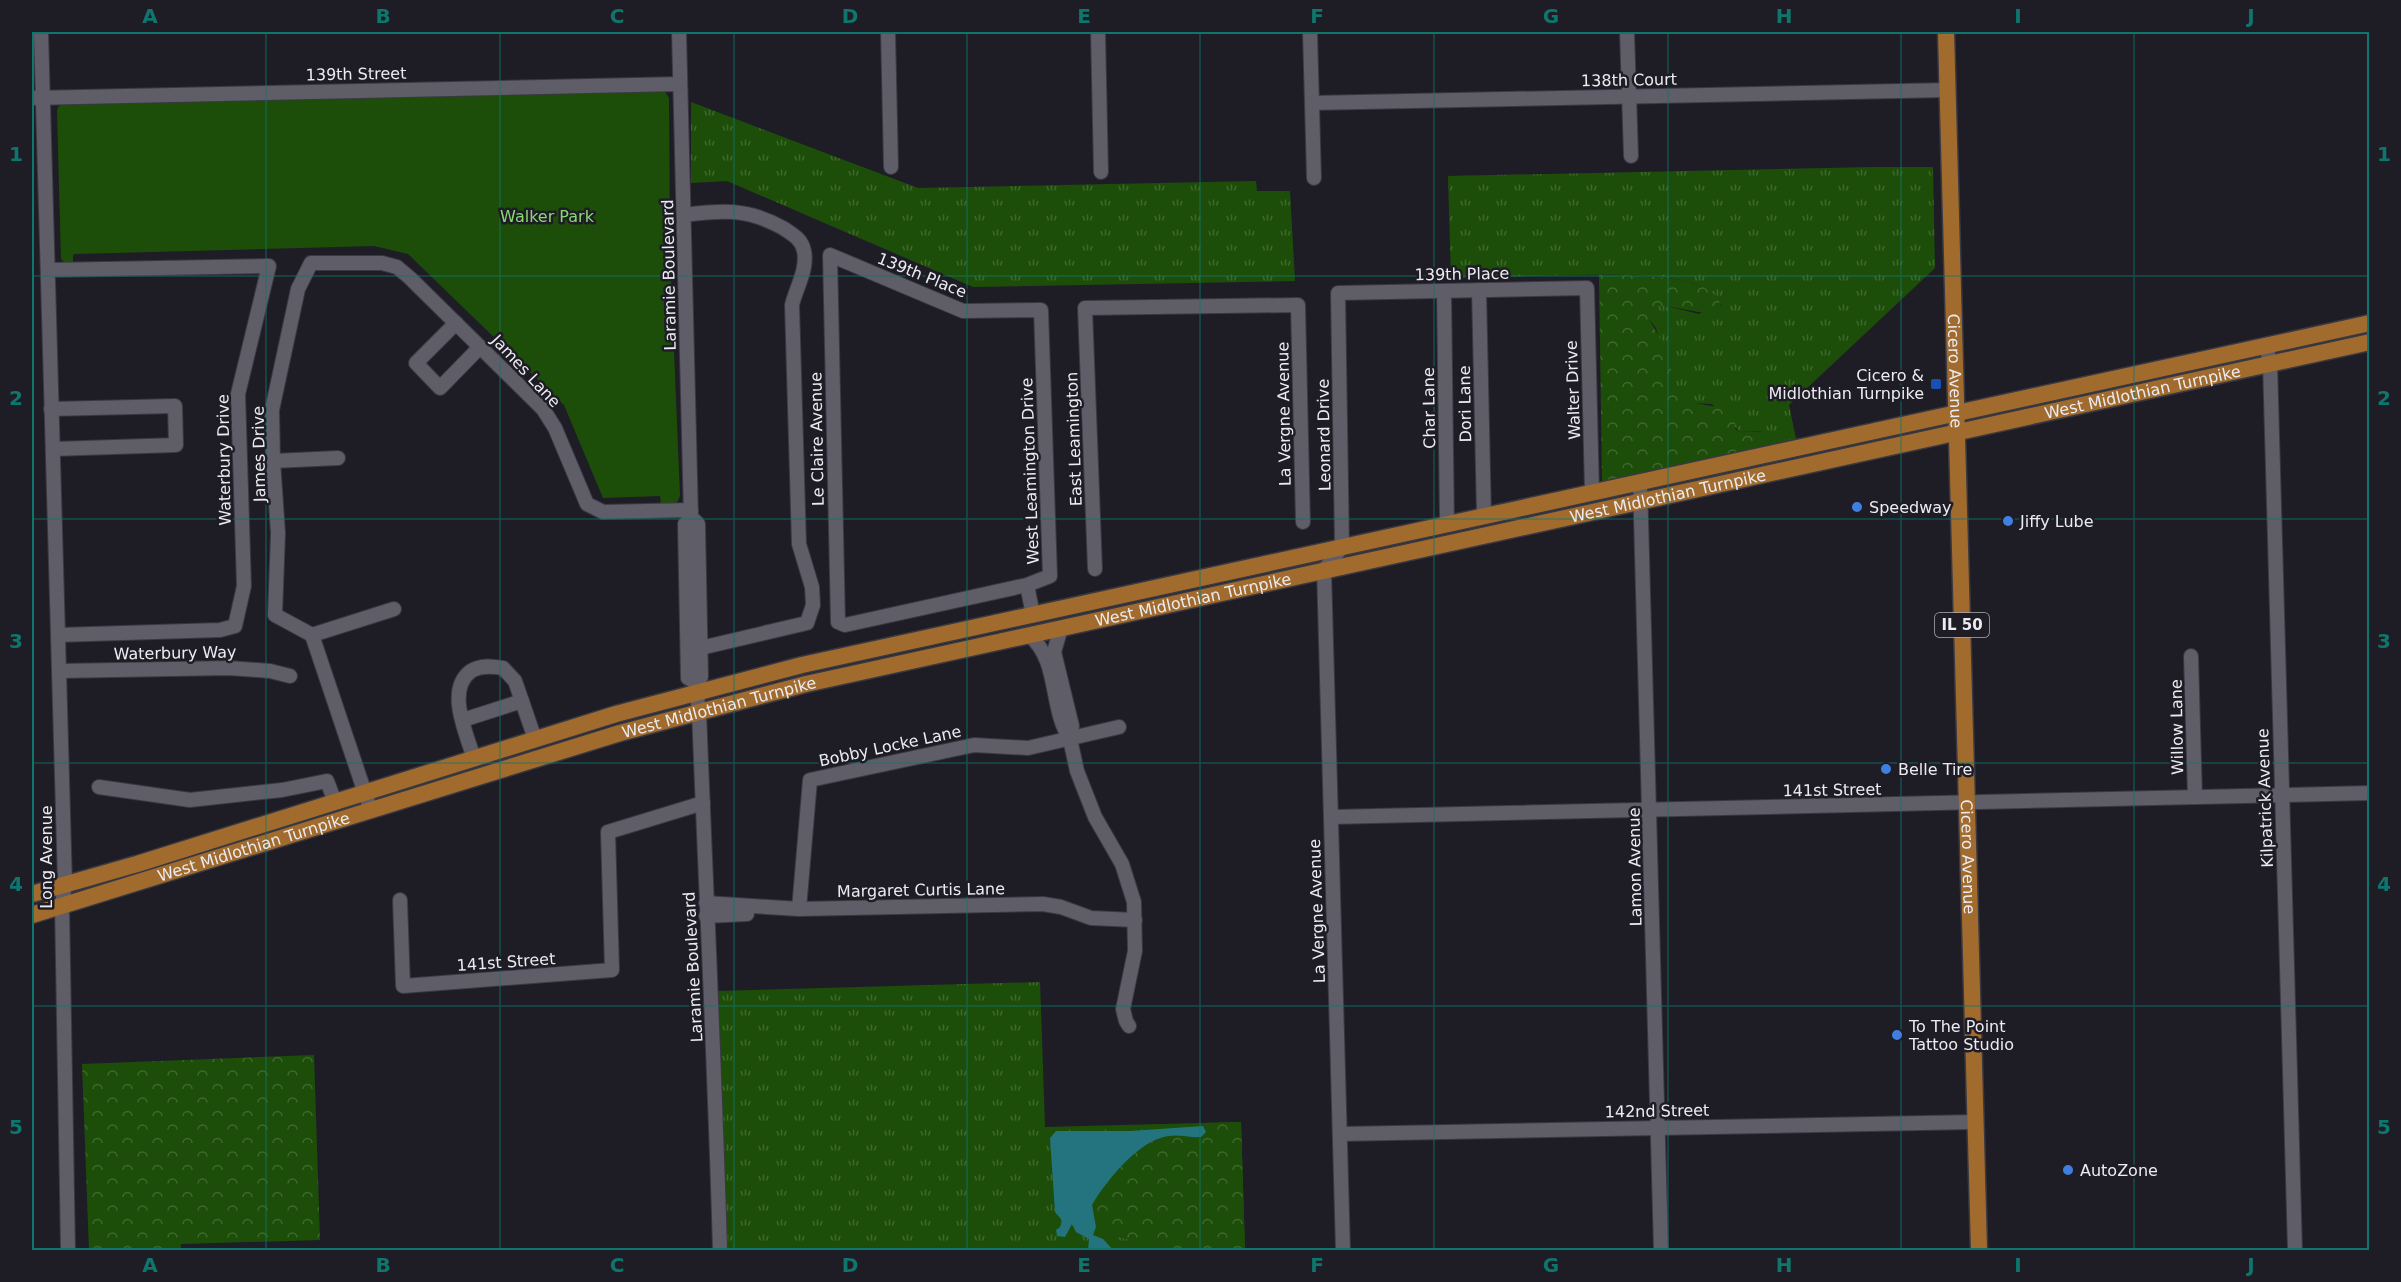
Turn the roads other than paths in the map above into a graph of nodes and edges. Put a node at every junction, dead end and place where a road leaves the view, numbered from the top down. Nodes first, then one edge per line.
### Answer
1 (41, 32) edge
2 (679, 32) edge
3 (888, 32) edge
4 (1098, 32) edge
5 (1310, 32) edge
6 (1627, 32) edge
7 (1946, 32) edge
8 (680, 84) junction
9 (1948, 90) junction
10 (1629, 97) junction
11 (37, 98) edge
12 (1312, 103) junction
13 (1631, 156) dead end
14 (891, 167) dead end
15 (1101, 172) dead end
16 (1314, 178) dead end
17 (684, 215) junction
18 (830, 255) joint
19 (311, 263) joint
20 (48, 270) junction
21 (1587, 288) joint
22 (1479, 290) junction
23 (1444, 291) junction
24 (1338, 293) joint
25 (1298, 305) joint
26 (1041, 310) joint
27 (456, 323) junction
28 (2370, 323) edge
29 (2370, 342) edge
30 (2266, 345) junction
31 (480, 347) junction
32 (2270, 363) junction
33 (51, 409) junction
34 (1957, 412) junction
35 (1957, 432) junction
36 (53, 449) junction
37 (338, 458) dead end
38 (273, 461) junction
39 (1640, 482) junction
40 (1592, 492) junction
41 (1641, 501) junction
42 (691, 513) junction
43 (1484, 516) junction
44 (1303, 522) dead end
45 (1447, 524) junction
46 (1342, 547) junction
47 (1095, 569) dead end
48 (1324, 570) junction
49 (1027, 585) junction
50 (394, 609) dead end
51 (1033, 615) junction
52 (1045, 632) junction
53 (58, 635) junction
54 (312, 635) junction
55 (693, 650) junction
56 (2192, 656) dead end
57 (59, 671) junction
58 (290, 676) dead end
59 (696, 687) junction
60 (522, 701) junction
61 (699, 711) junction
62 (463, 720) junction
63 (1119, 727) dead end
64 (535, 739) junction
65 (1070, 739) junction
66 (474, 759) junction
67 (99, 787) dead end
68 (365, 792) junction
69 (2370, 793) edge
70 (2282, 795) junction
71 (2195, 797) junction
72 (335, 802) junction
73 (703, 803) junction
74 (1966, 803) junction
75 (371, 811) junction
76 (1650, 811) junction
77 (1331, 817) junction
78 (65, 884) junction
79 (32, 894) edge
80 (400, 900) dead end
81 (62, 905) junction
82 (799, 909) junction
83 (706, 910) junction
84 (32, 915) edge
85 (1136, 921) junction
86 (1129, 1026) dead end
87 (1975, 1122) junction
88 (1657, 1128) junction
89 (1340, 1134) junction
90 (68, 1251) edge
91 (720, 1251) edge
92 (1343, 1251) edge
93 (1661, 1251) edge
94 (1978, 1251) edge
95 (2295, 1251) edge

1 - 11 street, Long Avenue
2 - 8 street, Laramie Boulevard
3 - 14 street
4 - 15 street
5 - 12 street
6 - 10 street
7 - 9 main road, Cicero Avenue / IL 50
8 - 11 street, 139th Street
8 - 17 street, Laramie Boulevard
9 - 10 street, 138th Court
9 - 34 main road, Cicero Avenue / IL 50
10 - 12 street, 138th Court
10 - 13 street
11 - 20 street, Long Avenue
12 - 16 street
17 - 42 street, Laramie Boulevard
17 - 55 street
18 - 26 street, 139th Place
18 - 49 street, Le Claire Avenue
19 - 27 street, James Lane
19 - 38 street, James Drive
20 - 33 street, Long Avenue
20 - 53 street, Waterbury Drive
21 - 22 street, 139th Place
21 - 40 street, Walter Drive
22 - 23 street, 139th Place
22 - 43 street, Dori Lane
23 - 24 street, 139th Place
23 - 45 street, Char Lane
24 - 46 street, Leonard Drive
25 - 44 street, La Vergne Avenue
25 - 47 street, East Leamington
26 - 49 street, West Leamington Drive
27 - 31 street, James Lane
27 - 31 street
28 - 30 main road, West Midlothian Turnpike
29 - 32 main road, West Midlothian Turnpike
30 - 32 street, Kilpatrick Avenue
30 - 34 main road, West Midlothian Turnpike
31 - 42 street, James Lane
32 - 35 main road, West Midlothian Turnpike
32 - 70 street, Kilpatrick Avenue
33 - 36 street, Long Avenue
33 - 36 street
34 - 35 main road, Cicero Avenue / IL 50
34 - 39 main road, West Midlothian Turnpike
35 - 41 main road, West Midlothian Turnpike
35 - 74 main road, Cicero Avenue / IL 50
36 - 53 street, Long Avenue
37 - 38 street
38 - 54 street, James Drive
39 - 40 main road, West Midlothian Turnpike
39 - 41 street, Lamon Avenue
40 - 43 main road, West Midlothian Turnpike
41 - 48 main road, West Midlothian Turnpike
41 - 76 street, Lamon Avenue
42 - 55 street, Laramie Boulevard
43 - 45 main road, West Midlothian Turnpike
45 - 46 main road, West Midlothian Turnpike
46 - 48 street
46 - 51 main road, West Midlothian Turnpike
48 - 52 main road, West Midlothian Turnpike
48 - 77 street, La Vergne Avenue
49 - 51 street, West Leamington Drive
50 - 54 street
51 - 52 main road
51 - 59 main road, West Midlothian Turnpike
52 - 61 main road, West Midlothian Turnpike
52 - 65 street
52 - 65 street
53 - 57 street, Long Avenue
54 - 68 street
55 - 59 street, Laramie Boulevard
56 - 71 street, Willow Lane
57 - 58 street, Waterbury Way
57 - 78 street, Long Avenue
59 - 61 street, Laramie Boulevard
59 - 64 main road, West Midlothian Turnpike
60 - 62 street
60 - 62 street
60 - 64 street
61 - 73 street, Laramie Boulevard
61 - 75 main road, West Midlothian Turnpike
62 - 66 street
63 - 65 street
64 - 66 main road, West Midlothian Turnpike
65 - 82 street, Bobby Locke Lane
65 - 85 street
66 - 68 main road, West Midlothian Turnpike
67 - 72 street
68 - 72 main road, West Midlothian Turnpike
68 - 75 street
69 - 70 street, 141st Street
70 - 71 street, 141st Street
70 - 95 street, Kilpatrick Avenue
71 - 74 street, 141st Street
72 - 78 main road, West Midlothian Turnpike
73 - 80 street, 141st Street
73 - 83 street, Laramie Boulevard
74 - 76 street, 141st Street
74 - 87 main road, Cicero Avenue / IL 50
75 - 81 main road, West Midlothian Turnpike
76 - 77 street, 141st Street
76 - 88 street, Lamon Avenue
77 - 89 street, La Vergne Avenue
78 - 79 main road, West Midlothian Turnpike
78 - 81 street, Long Avenue
81 - 84 main road, West Midlothian Turnpike
81 - 90 street, Long Avenue
82 - 83 street, Margaret Curtis Lane
82 - 85 street, Margaret Curtis Lane
83 - 91 street, Laramie Boulevard
85 - 86 street
87 - 88 street, 142nd Street
87 - 94 main road, Cicero Avenue / IL 50
88 - 89 street, 142nd Street
88 - 93 street, Lamon Avenue
89 - 92 street, La Vergne Avenue

